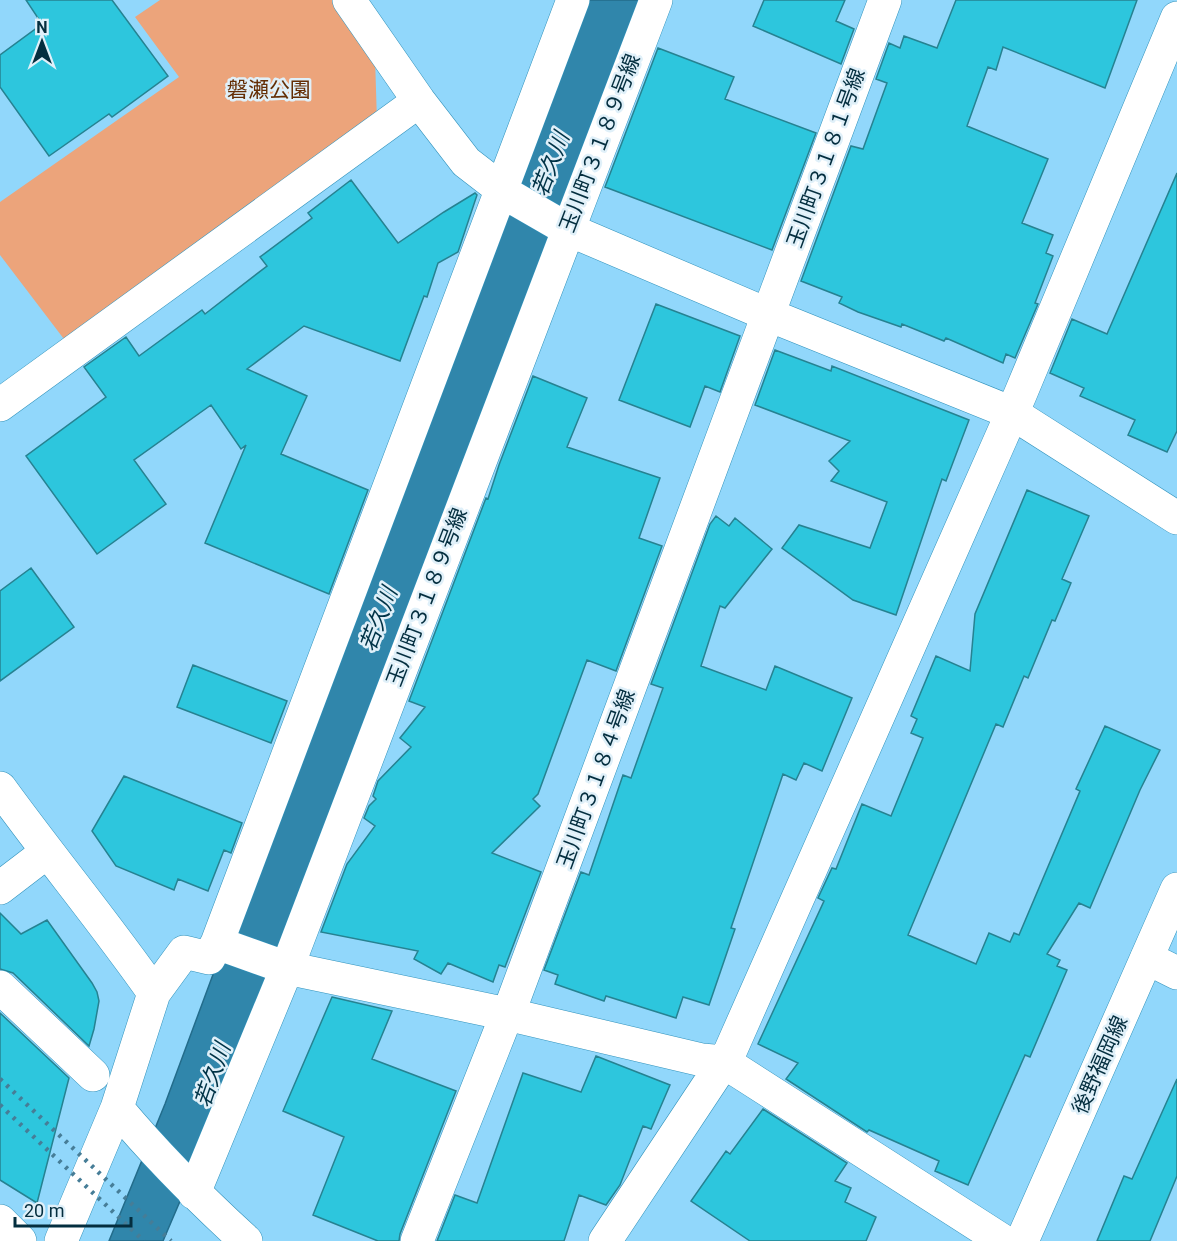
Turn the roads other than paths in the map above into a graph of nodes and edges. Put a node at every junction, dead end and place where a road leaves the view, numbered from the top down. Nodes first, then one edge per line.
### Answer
1 (348, 0) edge
2 (573, 0) edge
3 (656, 0) edge
4 (885, 0) edge
5 (1177, 18) edge
6 (418, 101) junction
7 (506, 193) junction
8 (567, 229) junction
9 (768, 315) junction
10 (0, 405) edge
11 (1012, 413) junction
12 (1177, 518) edge
13 (0, 788) edge
14 (47, 852) junction
15 (0, 888) edge
16 (1177, 889) edge
17 (217, 944) junction
18 (1147, 958) junction
19 (287, 968) junction
20 (1177, 973) edge
21 (0, 987) edge
22 (154, 993) junction
23 (507, 1014) junction
24 (724, 1062) junction
25 (93, 1075) dead end
26 (117, 1108) junction
27 (194, 1193) junction
28 (0, 1221) edge
29 (21, 1241) edge
30 (61, 1241) edge
31 (246, 1241) edge
32 (417, 1241) edge
33 (605, 1241) edge
34 (1003, 1241) edge
35 (1022, 1241) edge

1 - 6 street
2 - 7 street
3 - 8 street, 玉川町３１８９号線
4 - 9 street, 玉川町３１８１号線
5 - 11 street
6 - 7 street
6 - 10 street
7 - 8 street
7 - 17 street
8 - 9 street
8 - 19 street, 玉川町３１８９号線
9 - 11 street
9 - 23 street, 玉川町３１８４号線
11 - 12 street
11 - 24 street
13 - 14 street
14 - 15 street
14 - 22 street
16 - 18 street, 後野福岡線
17 - 19 street
17 - 22 street
18 - 20 street
18 - 35 street, 後野福岡線
19 - 23 street
19 - 27 street, 玉川町３１８９号線
21 - 25 street
22 - 26 street
23 - 24 street
23 - 32 street, 玉川町３１８４号線
24 - 33 street
24 - 34 street
26 - 27 street
26 - 30 street
27 - 31 street
28 - 29 street

